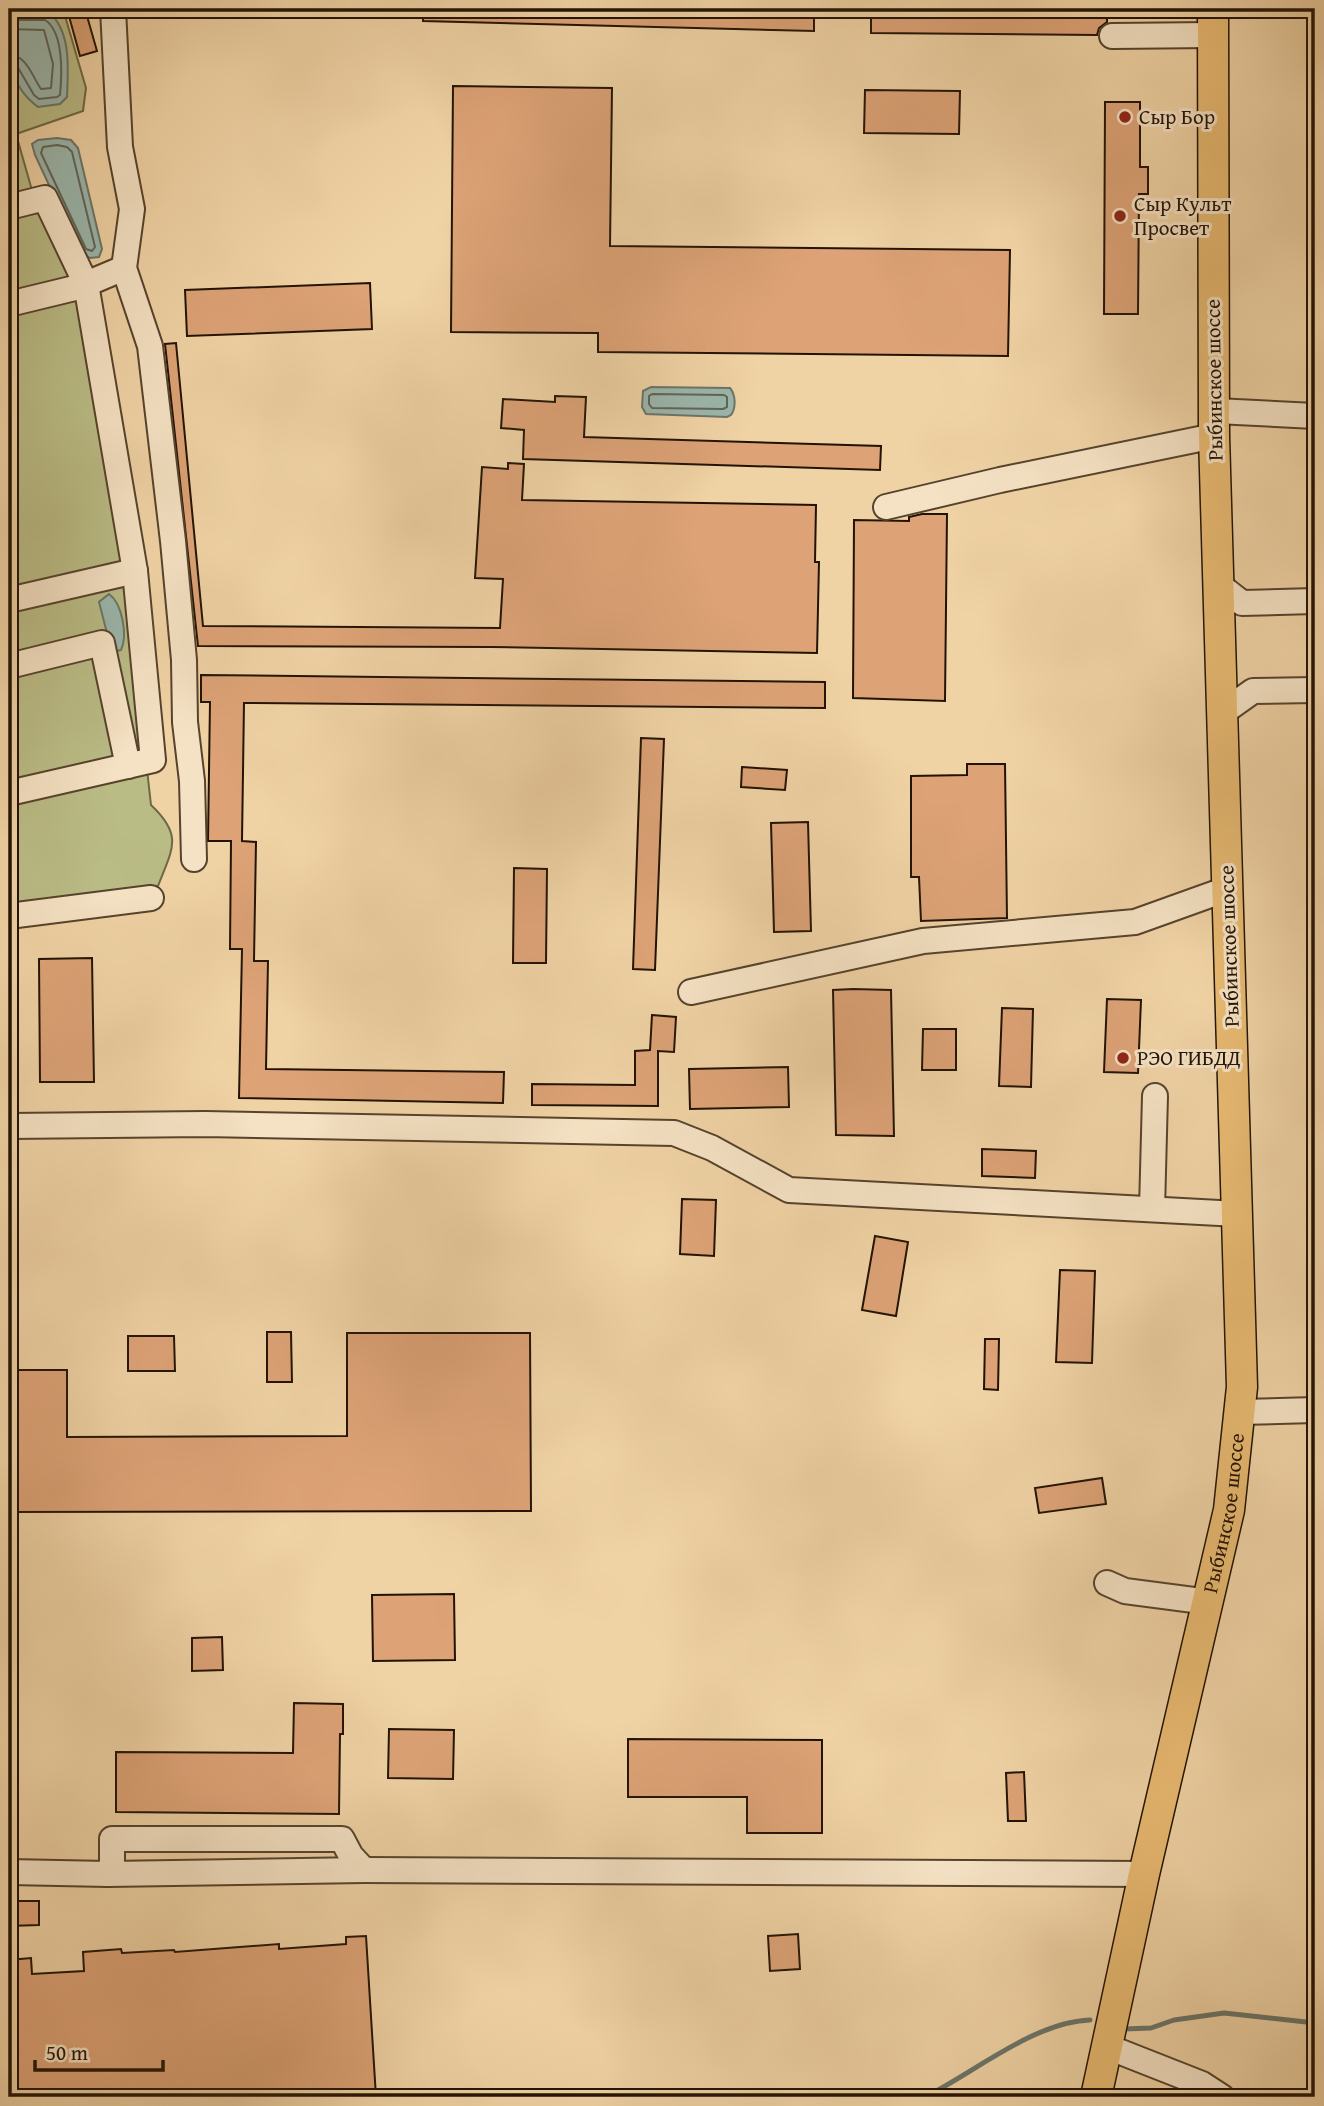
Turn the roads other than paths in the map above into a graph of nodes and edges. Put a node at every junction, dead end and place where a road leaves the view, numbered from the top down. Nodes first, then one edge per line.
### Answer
1 (113, 9) edge
2 (1213, 22) edge
3 (1112, 36) dead end
4 (9, 207) edge
5 (124, 268) junction
6 (86, 284) junction
7 (9, 304) edge
8 (1315, 416) edge
9 (1215, 424) junction
10 (886, 507) dead end
11 (135, 571) junction
12 (1219, 585) junction
13 (9, 600) edge
14 (1315, 601) edge
15 (142, 659) junction
16 (184, 660) junction
17 (9, 666) edge
18 (1315, 690) edge
19 (1222, 713) junction
20 (188, 751) junction
21 (153, 760) junction
22 (128, 766) junction
23 (9, 793) edge
24 (194, 859) dead end
25 (1227, 889) junction
26 (151, 898) dead end
27 (9, 916) edge
28 (691, 992) dead end
29 (1155, 1096) dead end
30 (9, 1126) edge
31 (1152, 1209) junction
32 (1238, 1213) junction
33 (1315, 1410) edge
34 (1240, 1412) junction
35 (1107, 1583) dead end
36 (1209, 1602) junction
37 (364, 1870) junction
38 (9, 1872) edge
39 (108, 1874) junction
40 (1144, 1874) junction
41 (1108, 2047) junction
42 (1096, 2097) edge
43 (1222, 2097) edge

1 - 5 street
2 - 3 street
2 - 9 main road, Рыбинское шоссе
4 - 6 street
5 - 6 street
5 - 16 street
6 - 7 street
6 - 11 street
8 - 9 street
9 - 10 street
9 - 12 main road, Рыбинское шоссе
11 - 13 street
11 - 15 street
12 - 14 street
12 - 19 main road, Рыбинское шоссе
15 - 16 street
15 - 21 street
16 - 20 street
17 - 22 street
18 - 19 street
19 - 25 main road, Рыбинское шоссе
20 - 21 street
20 - 24 street
21 - 22 street
22 - 23 street
25 - 28 street
25 - 32 main road, Рыбинское шоссе
26 - 27 street
29 - 31 street
30 - 31 street
31 - 32 street
32 - 34 main road, Рыбинское шоссе
33 - 34 street
34 - 36 main road, Рыбинское шоссе
35 - 36 street
36 - 40 main road, Рыбинское шоссе
37 - 39 street
37 - 39 street
37 - 40 street
38 - 39 street
40 - 41 main road, Рыбинское шоссе
41 - 42 main road, Рыбинское шоссе
41 - 43 street

